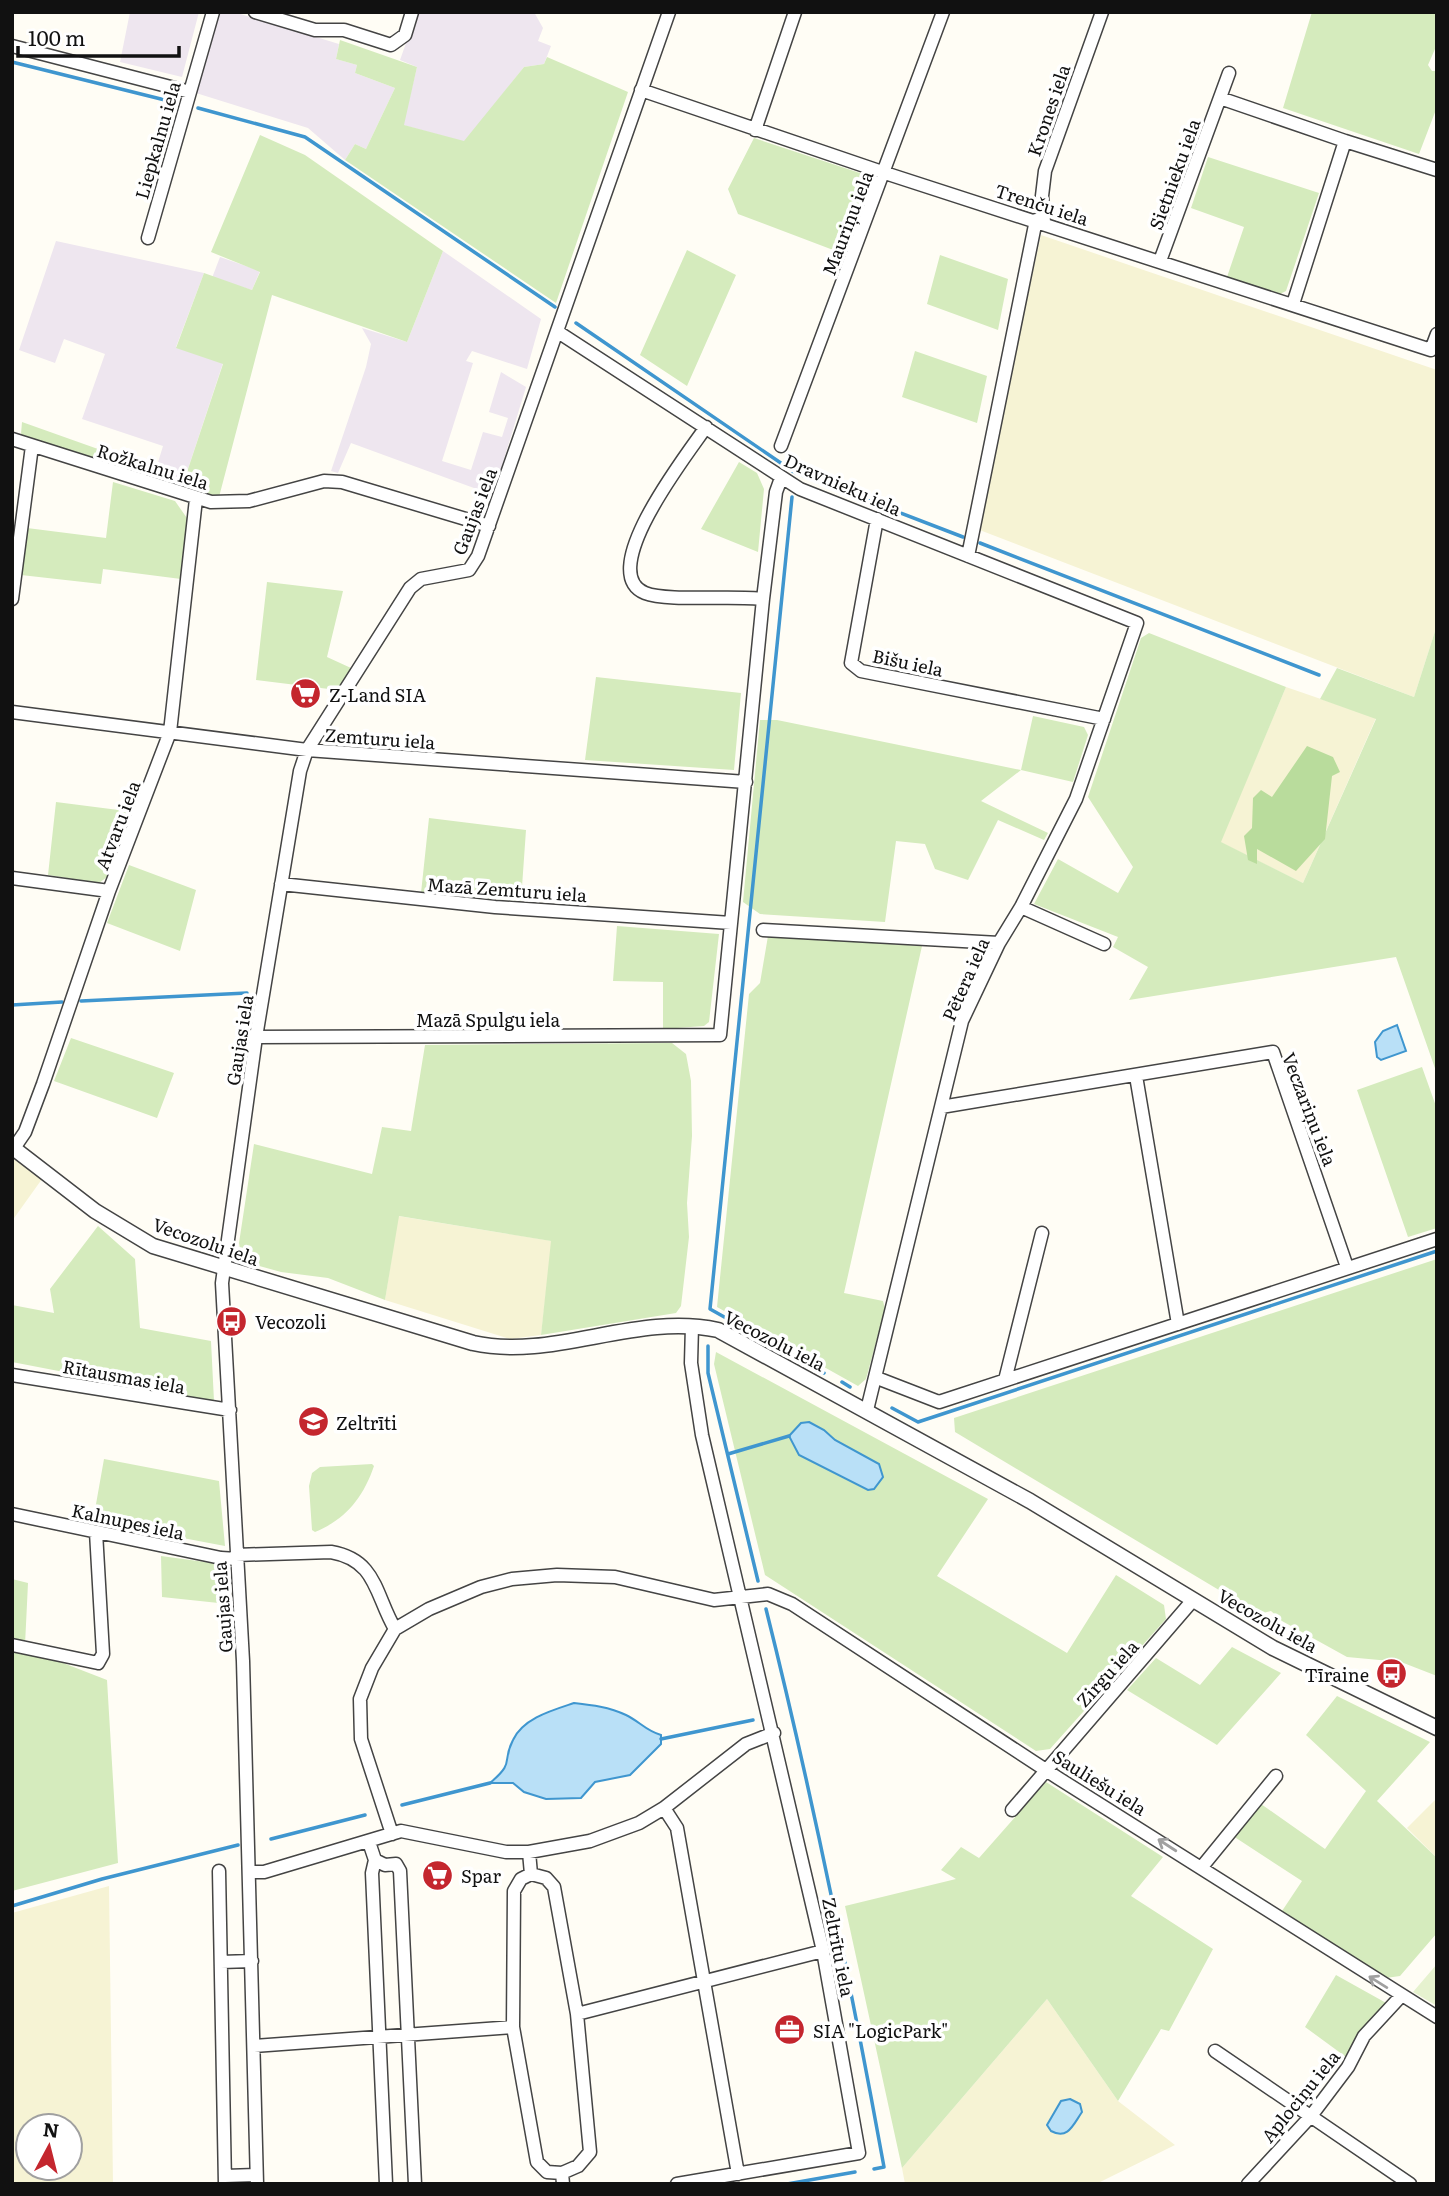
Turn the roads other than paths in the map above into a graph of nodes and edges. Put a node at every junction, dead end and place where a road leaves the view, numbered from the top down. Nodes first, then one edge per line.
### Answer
1 (213, 12) edge
2 (255, 12) edge
3 (412, 12) edge
4 (668, 12) edge
5 (795, 12) edge
6 (943, 12) edge
7 (1102, 12) edge
8 (12, 46) edge
9 (1228, 73) dead end
10 (641, 90) junction
11 (190, 92) junction
12 (1220, 98) junction
13 (755, 130) junction
14 (1345, 141) junction
15 (1437, 170) edge
16 (884, 173) junction
17 (1040, 221) junction
18 (148, 238) dead end
19 (1160, 261) junction
20 (1293, 304) junction
21 (558, 332) junction
22 (1437, 334) edge
23 (706, 427) junction
24 (12, 439) edge
25 (32, 446) junction
26 (781, 446) dead end
27 (781, 478) junction
28 (196, 499) junction
29 (877, 519) junction
30 (489, 526) junction
31 (968, 556) junction
32 (12, 599) edge
33 (763, 599) junction
34 (1137, 623) joint
35 (12, 712) edge
36 (1104, 719) junction
37 (170, 732) junction
38 (307, 750) junction
39 (746, 782) junction
40 (12, 878) edge
41 (281, 884) junction
42 (109, 891) junction
43 (1021, 907) junction
44 (731, 923) junction
45 (762, 930) dead end
46 (999, 943) junction
47 (1104, 944) dead end
48 (256, 1037) junction
49 (1136, 1076) junction
50 (941, 1107) junction
51 (13, 1148) edge
52 (1042, 1233) dead end
53 (1437, 1239) edge
54 (1347, 1267) junction
55 (223, 1269) junction
56 (1178, 1324) junction
57 (692, 1326) junction
58 (12, 1375) edge
59 (877, 1378) junction
60 (1005, 1380) junction
61 (230, 1410) junction
62 (867, 1410) junction
63 (12, 1514) edge
64 (96, 1532) junction
65 (237, 1557) junction
66 (740, 1598) junction
67 (1193, 1600) junction
68 (395, 1629) junction
69 (12, 1645) edge
70 (1437, 1728) edge
71 (774, 1733) junction
72 (1046, 1770) junction
73 (1276, 1776) dead end
74 (664, 1808) junction
75 (1012, 1810) dead end
76 (392, 1833) junction
77 (369, 1842) junction
78 (529, 1852) junction
79 (375, 1860) junction
80 (1201, 1868) junction
81 (219, 1871) dead end
82 (250, 1872) junction
83 (531, 1874) junction
84 (823, 1951) junction
85 (252, 1961) junction
86 (221, 1962) junction
87 (703, 1983) junction
88 (1401, 1996) junction
89 (577, 2014) junction
90 (1437, 2017) edge
91 (513, 2027) junction
92 (407, 2036) junction
93 (378, 2037) junction
94 (254, 2046) junction
95 (1214, 2051) dead end
96 (1311, 2116) junction
97 (738, 2174) junction
98 (256, 2179) edge
99 (562, 2179) edge
100 (225, 2180) edge
101 (386, 2184) edge
102 (415, 2184) edge
103 (677, 2184) edge
104 (1248, 2184) edge
105 (1410, 2184) edge

1 - 11 street, Liepkalnu iela
2 - 3 street
4 - 10 street, Gaujas iela
5 - 13 street
6 - 16 street, Mauriņu iela
7 - 17 street, Krones iela
8 - 11 street
9 - 12 street, Sietnieku iela
10 - 13 street, Trenču iela
10 - 21 street, Gaujas iela
11 - 18 street, Liepkalnu iela
12 - 14 street
12 - 19 street, Sietnieku iela
13 - 16 street, Trenču iela
14 - 15 street
14 - 20 street
16 - 17 street, Trenču iela
16 - 26 street, Mauriņu iela
17 - 19 street, Trenču iela
17 - 31 street, Krones iela
19 - 20 street, Trenču iela
20 - 22 street, Trenču iela
21 - 23 street, Dravnieku iela
21 - 30 street, Gaujas iela
23 - 27 street, Dravnieku iela
23 - 33 street
24 - 25 street, Rožkalnu iela
25 - 28 street, Rožkalnu iela
25 - 32 street
27 - 29 street, Dravnieku iela
27 - 33 street
28 - 30 street, Rožkalnu iela
28 - 37 street, Atvaru iela
29 - 31 street, Dravnieku iela
29 - 36 street, Bišu iela
30 - 38 street, Gaujas iela
31 - 34 street, Dravnieku iela
33 - 39 street
34 - 36 street, Pētera iela
35 - 37 street, Zemturu iela
36 - 43 street, Pētera iela
37 - 38 street, Zemturu iela
37 - 42 street, Atvaru iela
38 - 39 street, Zemturu iela
38 - 41 street, Gaujas iela
39 - 44 street
40 - 42 street
41 - 44 street, Mazā Zemturu iela
41 - 48 street, Gaujas iela
42 - 51 street, Atvaru iela
43 - 46 street, Pētera iela
43 - 47 street
44 - 48 street, Mazā Spulgu iela
45 - 46 street
46 - 50 street, Pētera iela
48 - 55 street, Gaujas iela
49 - 50 street, Veczariņu iela
49 - 54 street, Veczariņu iela
49 - 56 street
50 - 59 street, Pētera iela
51 - 55 street, Vecozolu iela
52 - 60 street
53 - 54 street
54 - 56 street
55 - 57 street, Vecozolu iela
55 - 61 street, Gaujas iela
56 - 60 street
57 - 62 street, Vecozolu iela
57 - 66 street, Zeltrītu iela
58 - 61 street, Rītausmas iela
59 - 60 street
59 - 62 street, Pētera iela
61 - 65 street, Gaujas iela
62 - 67 street, Vecozolu iela
63 - 64 street, Kalnupes iela
64 - 65 street, Kalnupes iela
64 - 69 street
65 - 68 street, Kalnupes iela
65 - 82 street, Gaujas iela
66 - 68 street
66 - 71 street, Zeltrītu iela
66 - 72 street, Sauliešu iela
67 - 70 street, Vecozolu iela
67 - 72 street, Zirgu iela
68 - 76 street
71 - 74 street
71 - 84 street, Zeltrītu iela
72 - 75 street, Zirgu iela
80 -> 72 street, Sauliešu iela
73 - 80 street
74 - 78 street
74 - 87 street
76 - 77 street
76 - 78 street
77 - 79 street
77 - 82 street
78 - 83 street
79 - 92 street
79 - 93 street
88 -> 80 street, Sauliešu iela
81 - 86 street
82 - 85 street, Gaujas iela
83 - 89 street
83 - 91 street
84 - 87 street
84 - 97 street, Zeltrītu iela
85 - 86 street
85 - 94 street, Gaujas iela
86 - 100 street
87 - 89 street
87 - 97 street
88 - 90 street, Sauliešu iela
88 - 96 street, Aplociņu iela
89 - 99 street
91 - 92 street
91 - 99 street
92 - 93 street
92 - 102 street
93 - 94 street
93 - 101 street
94 - 98 street, Gaujas iela
95 - 96 street
96 - 104 street, Aplociņu iela
96 - 105 street
97 - 103 street, Zeltrītu iela
98 - 100 street

